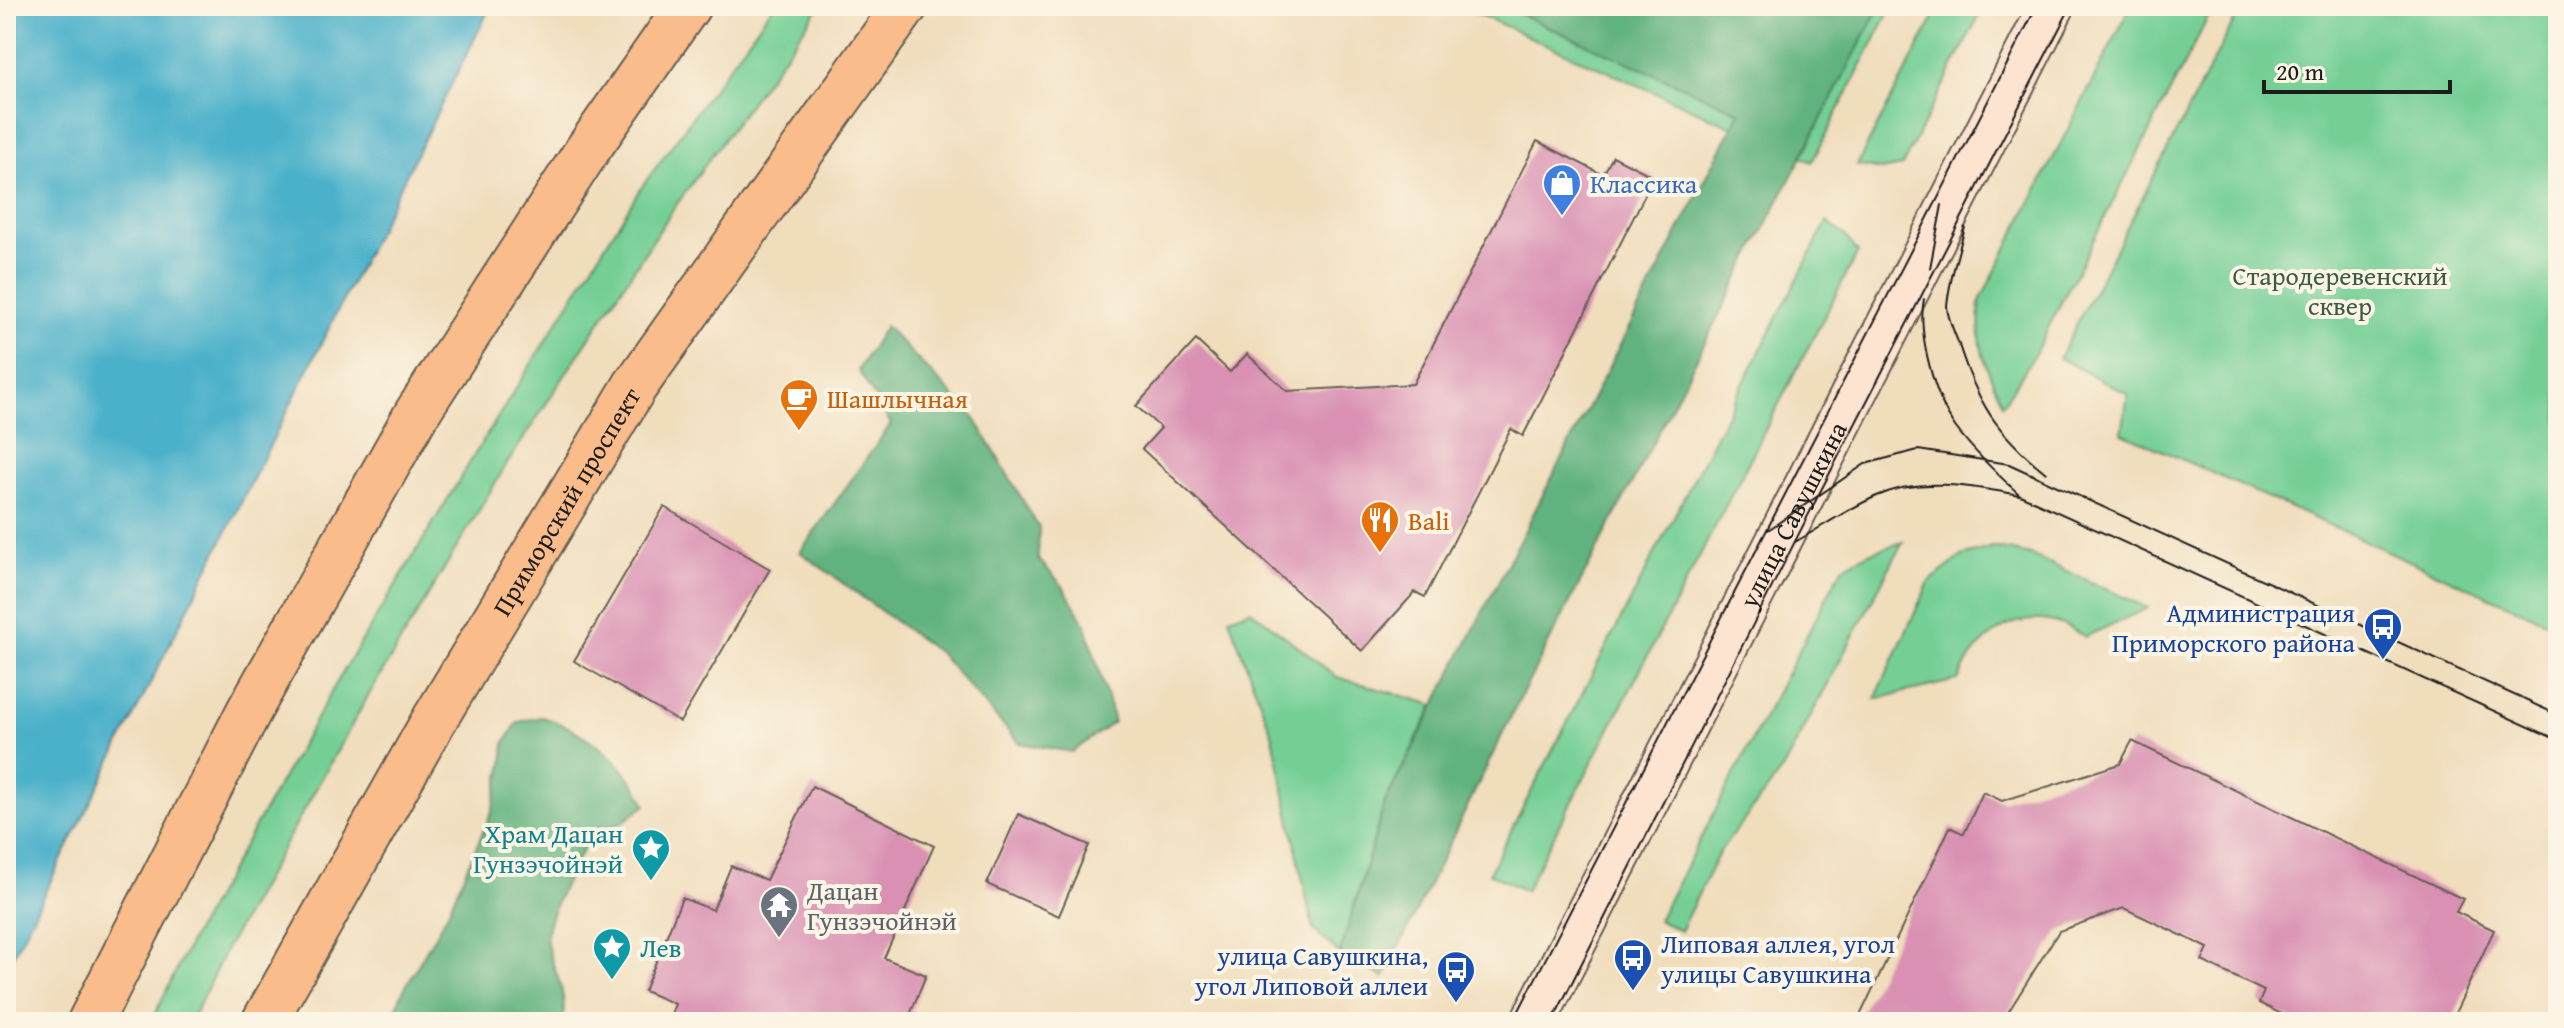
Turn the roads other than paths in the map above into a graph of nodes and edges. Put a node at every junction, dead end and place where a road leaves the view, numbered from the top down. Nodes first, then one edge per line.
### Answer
1 (688, 6) edge
2 (905, 6) edge
3 (2052, 6) edge
4 (90, 1022) edge
5 (264, 1022) edge
6 (1533, 1022) edge

1 - 4 main road
2 - 5 main road, Приморский проспект
3 - 6 main road, улица Савушкина

